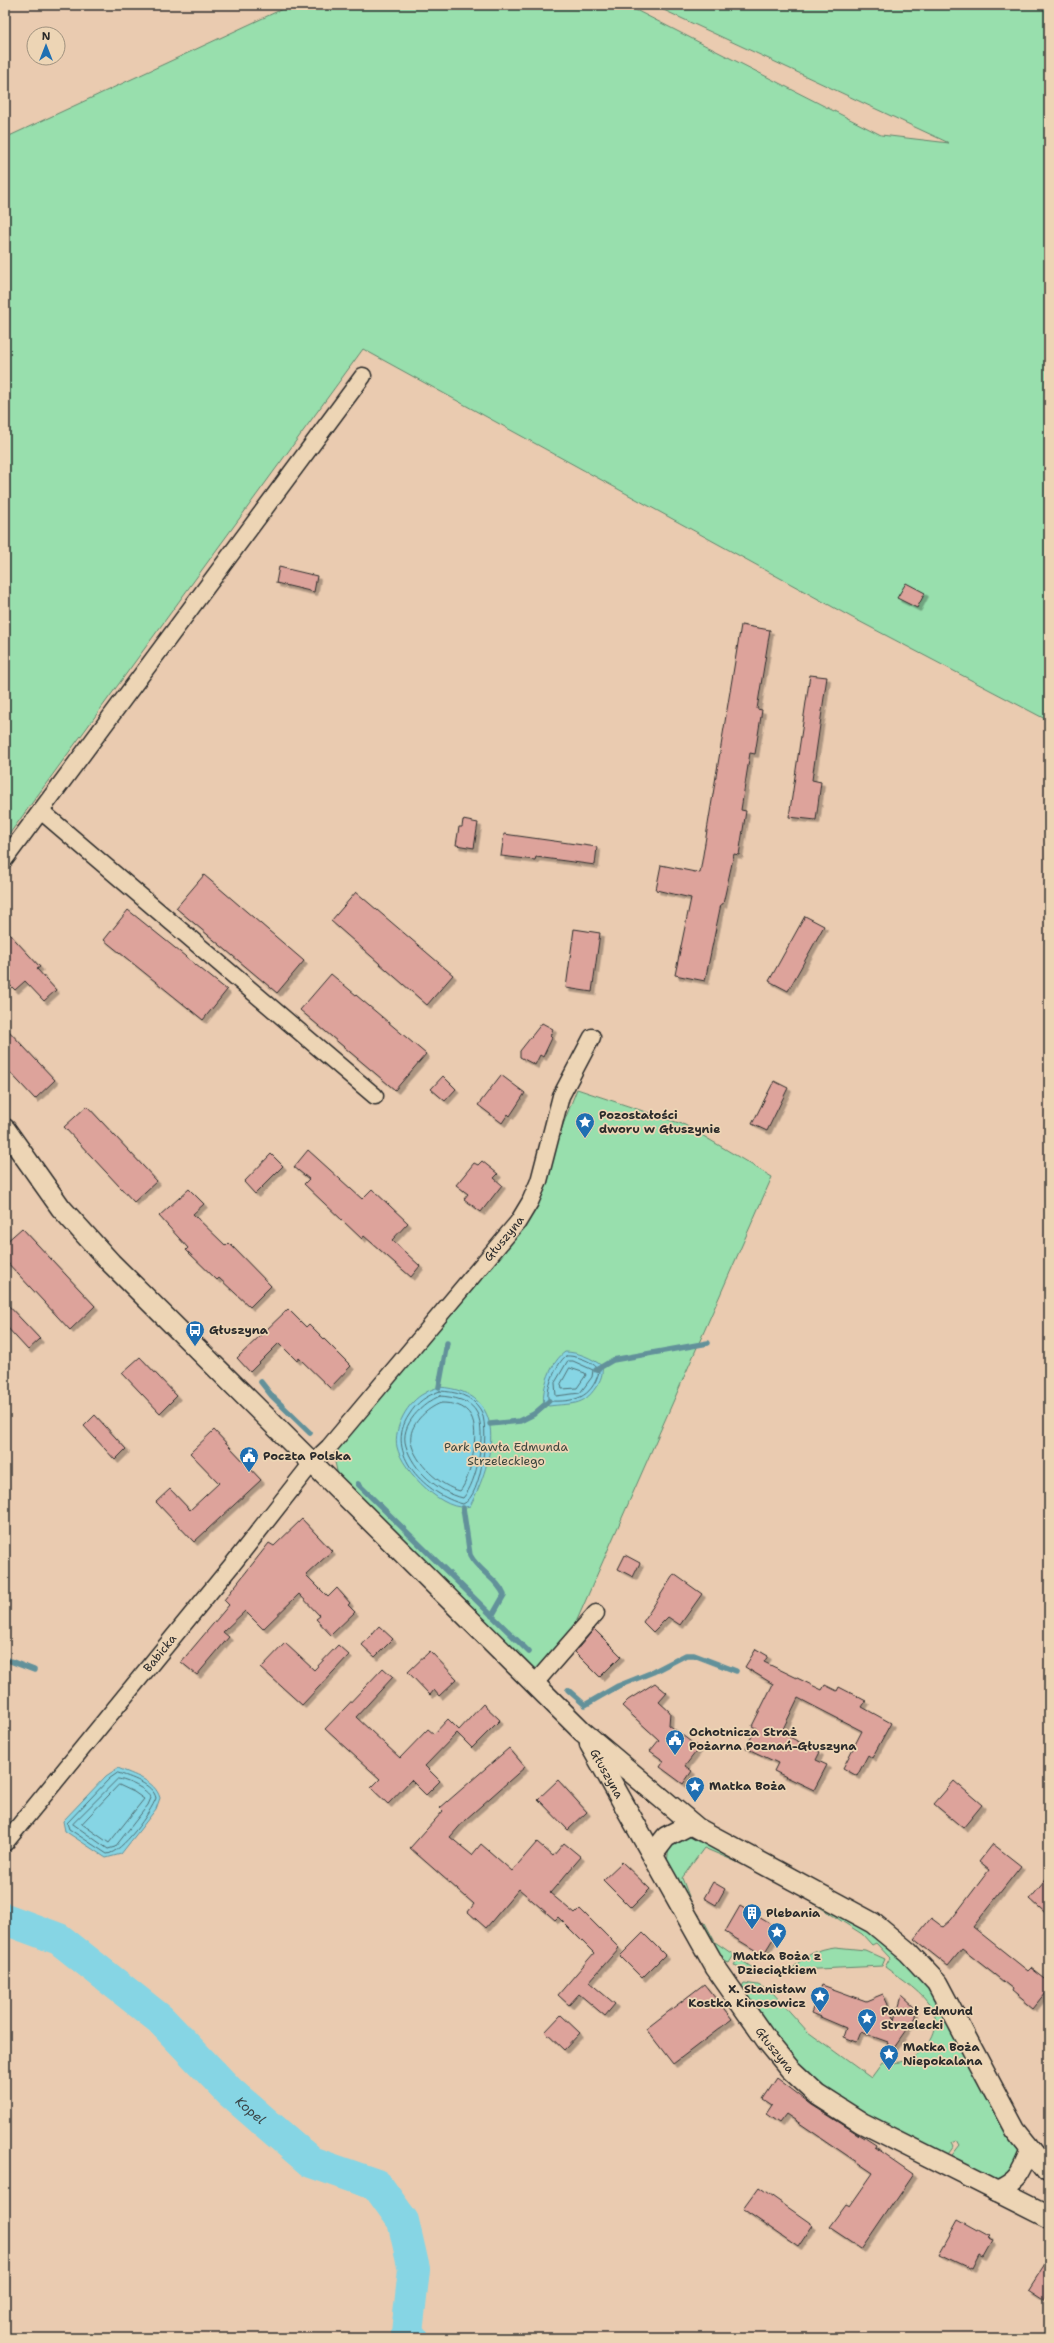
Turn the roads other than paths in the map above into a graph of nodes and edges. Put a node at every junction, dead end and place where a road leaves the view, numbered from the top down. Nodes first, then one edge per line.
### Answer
1 (363, 376) dead end
2 (41, 811) junction
3 (5, 859) edge
4 (592, 1037) dead end
5 (375, 1096) dead end
6 (5, 1129) edge
7 (312, 1463) junction
8 (596, 1613) dead end
9 (535, 1683) junction
10 (583, 1732) junction
11 (692, 1824) junction
12 (5, 1843) edge
13 (653, 1854) junction
14 (1031, 2150) junction
15 (1049, 2172) edge
16 (997, 2191) junction
17 (1049, 2217) edge

1 - 2 street
2 - 3 street
2 - 5 street
4 - 7 street, Głuszyna
6 - 7 street, Głuszyna
7 - 9 street, Głuszyna
7 - 12 street, Babicka
8 - 9 street
9 - 10 street, Głuszyna
10 - 11 street, Głuszyna
10 - 13 street, Głuszyna
11 - 13 street
11 - 14 street, Głuszyna
13 - 16 street, Głuszyna
14 - 15 street, Głuszyna
14 - 16 street
16 - 17 street, Głuszyna

